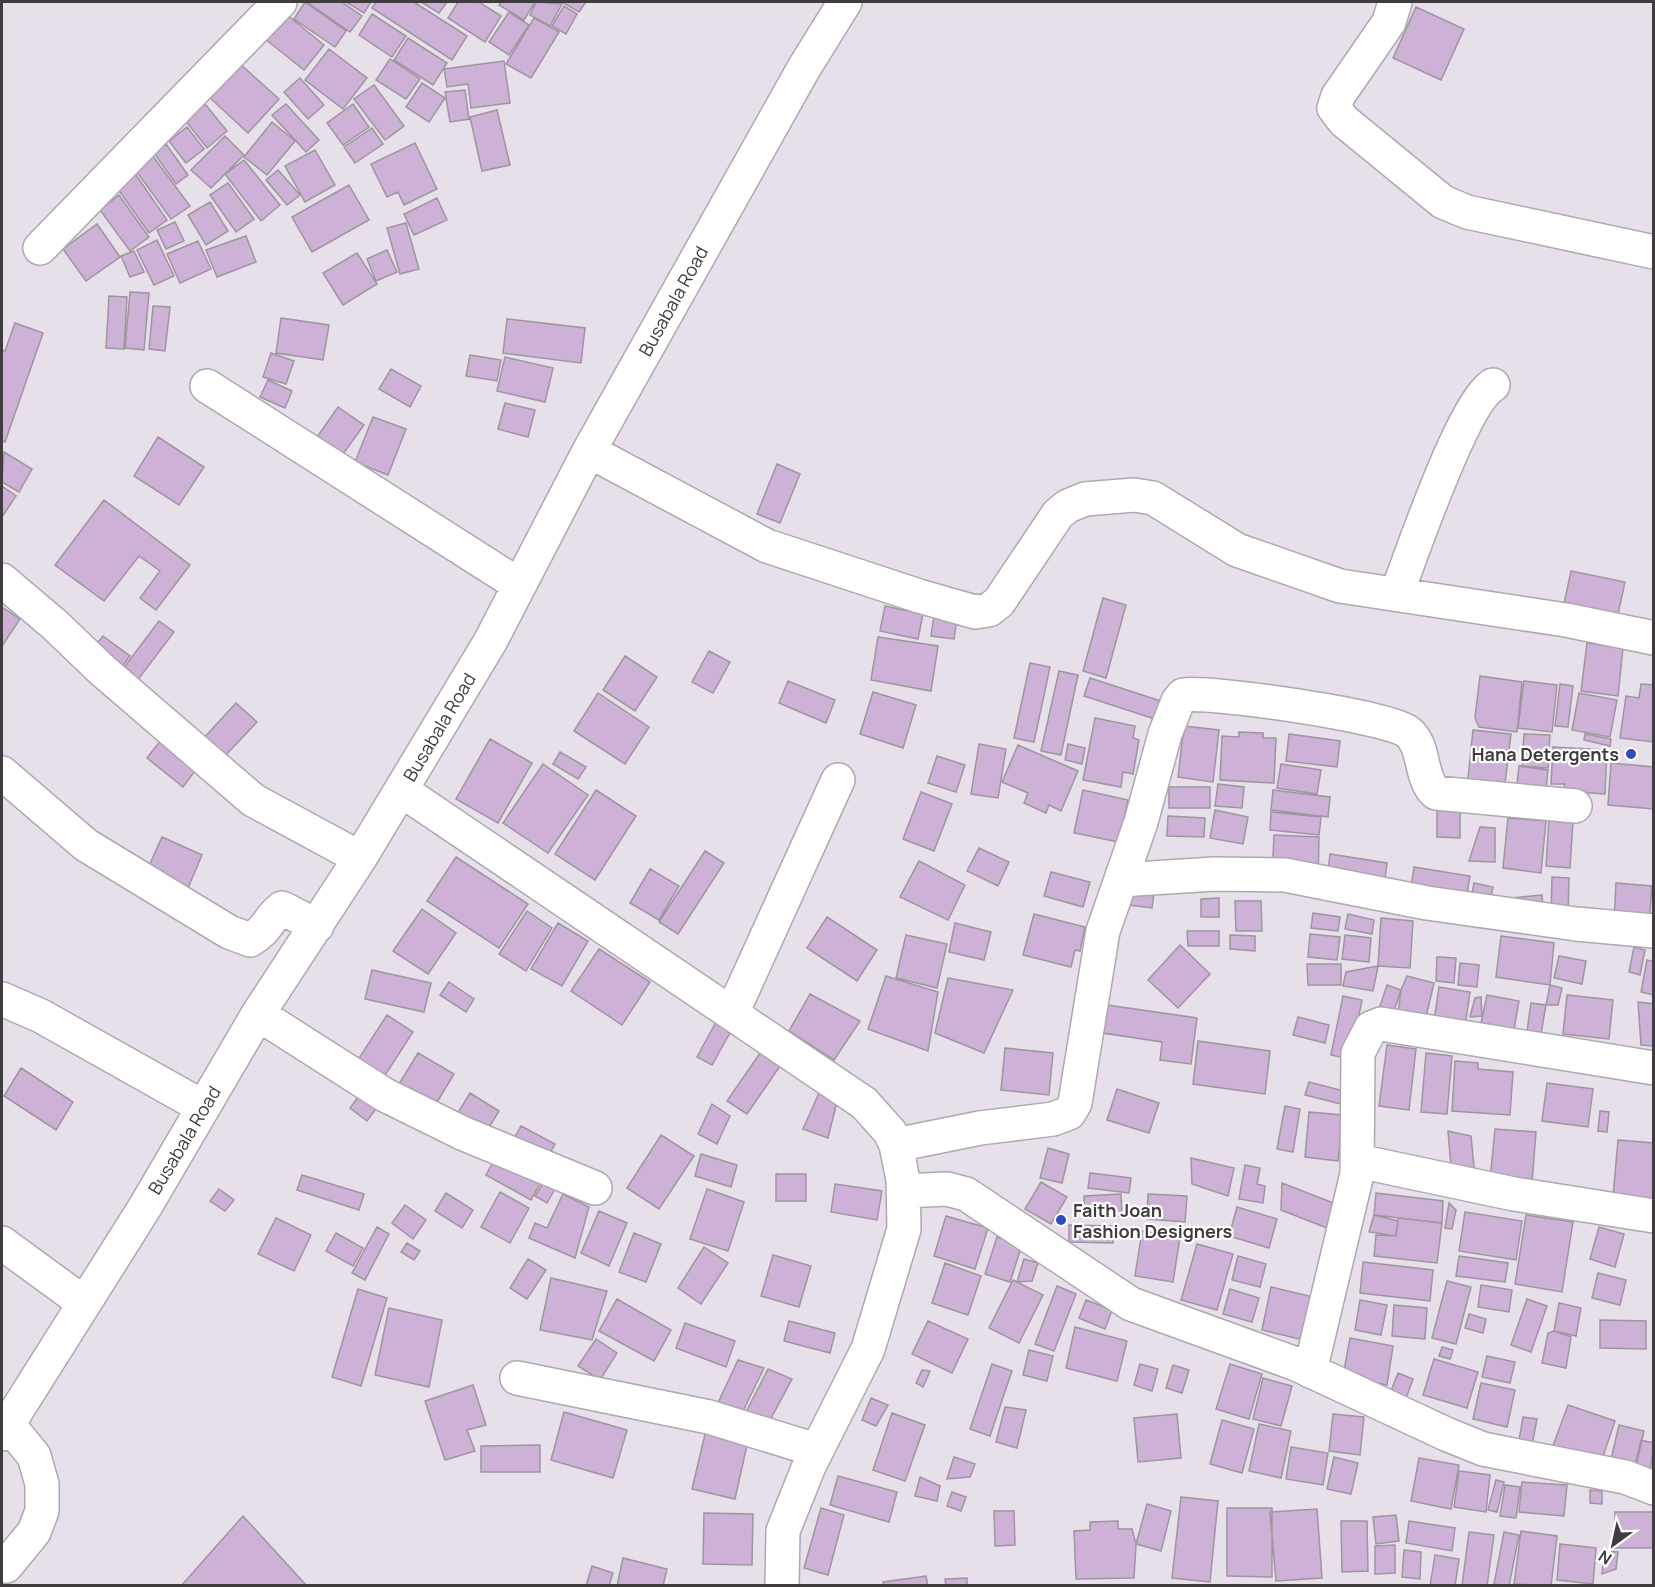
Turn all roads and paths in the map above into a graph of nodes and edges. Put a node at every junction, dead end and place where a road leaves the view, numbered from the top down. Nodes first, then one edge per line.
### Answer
1 (280, 2) edge
2 (846, 2) edge
3 (1395, 2) edge
4 (40, 248) dead end
5 (1653, 252) edge
6 (1492, 385) dead end
7 (207, 386) dead end
8 (589, 451) junction
9 (2, 580) edge
10 (519, 585) junction
11 (1397, 593) junction
12 (1653, 638) edge
13 (2, 773) edge
14 (838, 780) dead end
15 (401, 790) junction
16 (1575, 806) dead end
17 (360, 858) junction
18 (1121, 880) junction
19 (317, 926) junction
20 (1653, 931) edge
21 (2, 999) edge
22 (732, 1013) junction
23 (258, 1014) junction
24 (1653, 1068) edge
25 (203, 1107) junction
26 (896, 1145) junction
27 (1358, 1161) junction
28 (946, 1183) dead end
29 (595, 1188) dead end
30 (903, 1191) junction
31 (1653, 1216) edge
32 (2, 1243) edge
33 (84, 1303) junction
34 (1310, 1371) junction
35 (517, 1378) dead end
36 (5, 1429) edge
37 (816, 1450) junction
38 (1653, 1488) edge
39 (2, 1566) edge
40 (782, 1586) edge

1 - 4 street
2 - 8 street, Busabala Road
3 - 5 street
6 - 11 street
7 - 10 street
8 - 10 street, Busabala Road
8 - 11 street
9 - 17 street
10 - 15 street, Busabala Road
11 - 12 street
13 - 19 street
14 - 22 street
15 - 17 street, Busabala Road
15 - 22 street
16 - 18 street
17 - 19 street, Busabala Road
18 - 20 street
18 - 26 street
19 - 23 street, Busabala Road
21 - 25 street
22 - 26 street
23 - 25 street, Busabala Road
23 - 29 street
24 - 27 street
25 - 33 street, Busabala Road
26 - 28 street
26 - 30 street
27 - 31 street
27 - 34 street
30 - 34 street
30 - 37 street
32 - 33 street
33 - 36 street, Busabala Road
34 - 38 street
35 - 37 street
36 - 39 street
37 - 40 street

